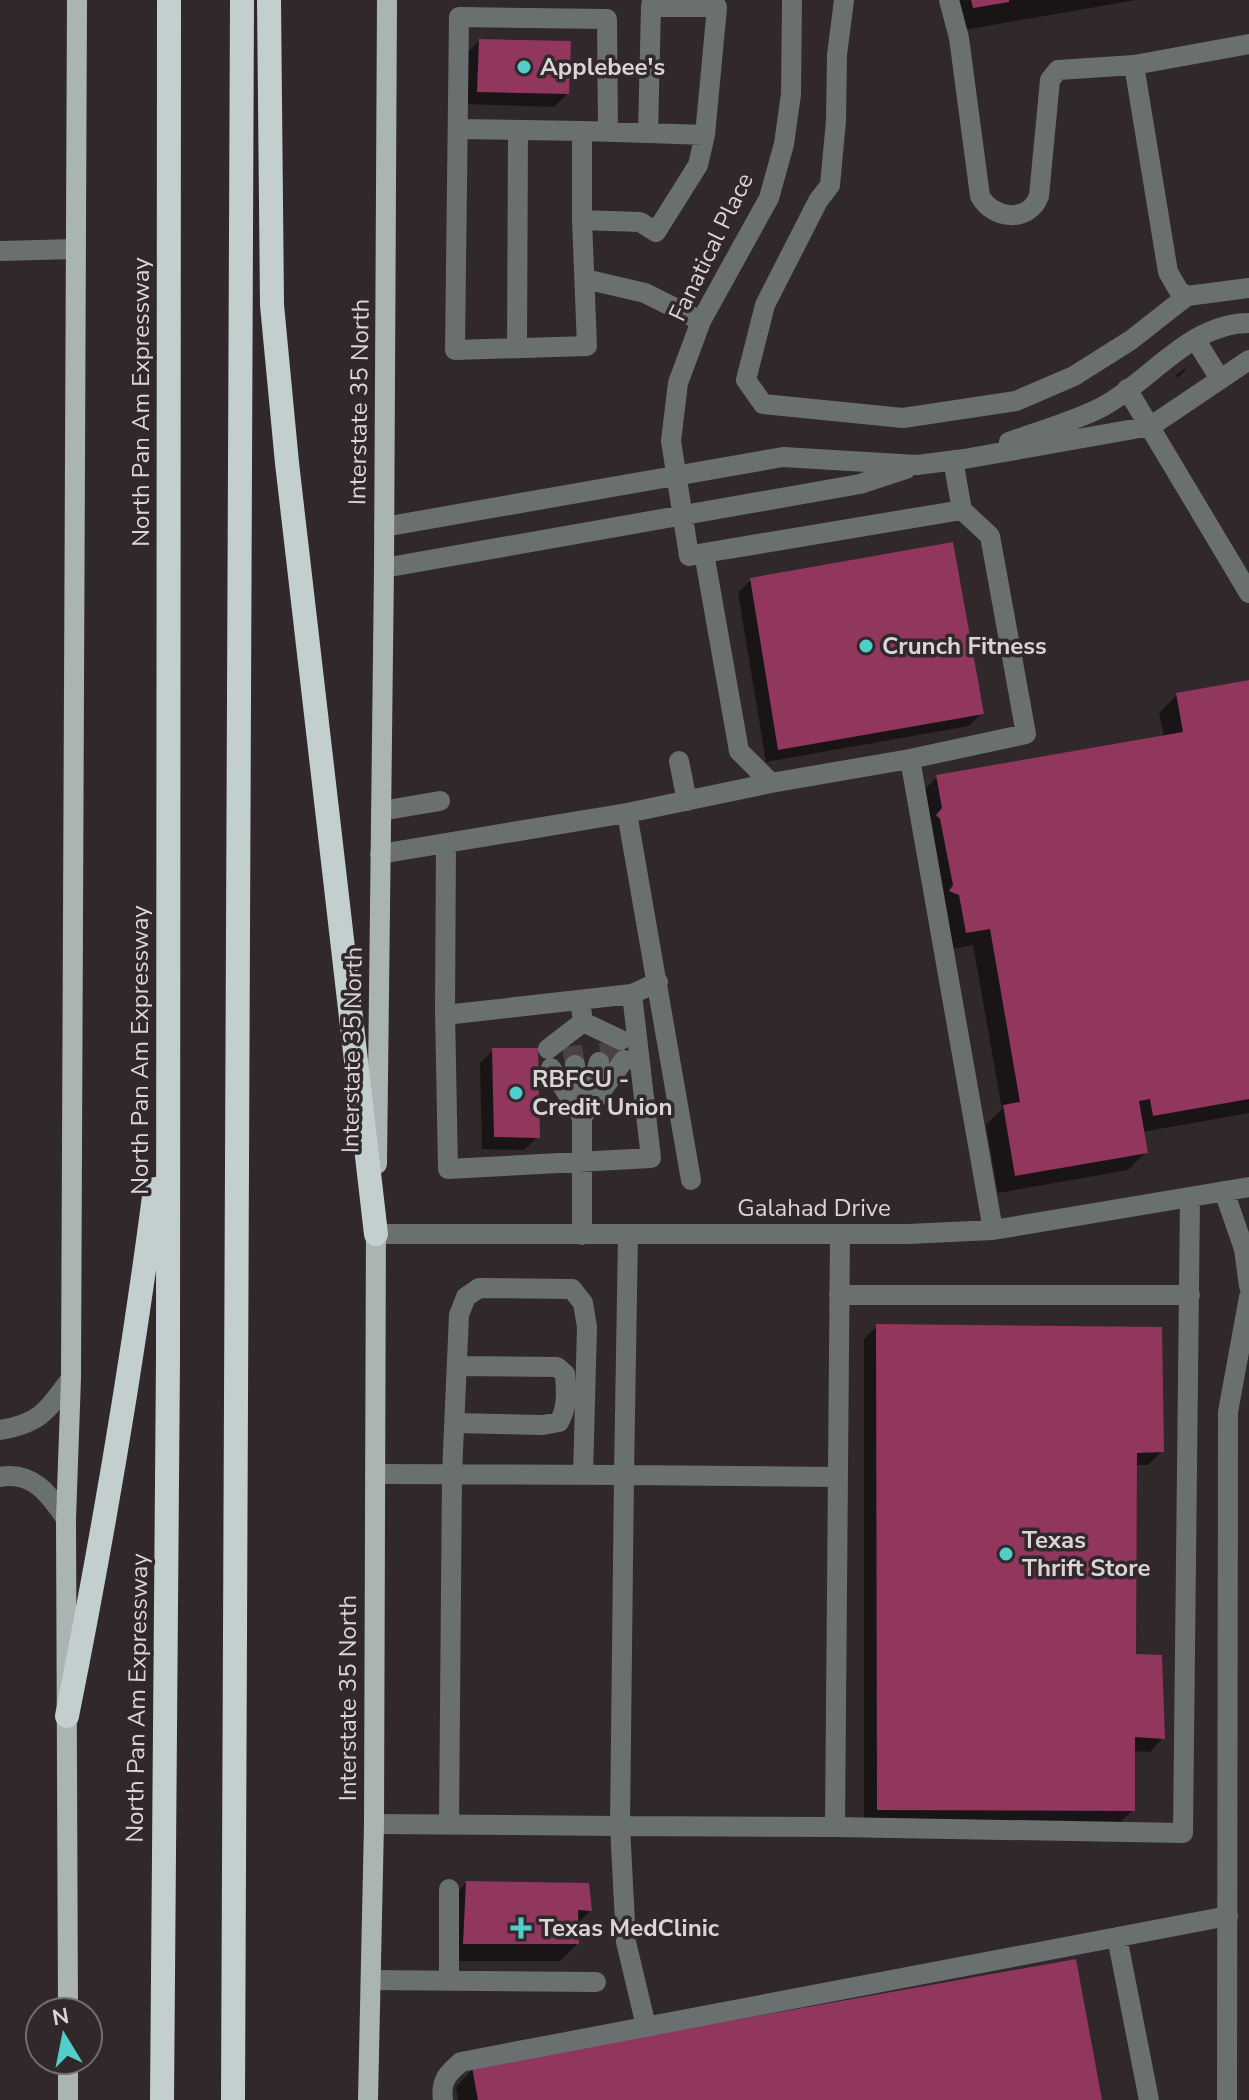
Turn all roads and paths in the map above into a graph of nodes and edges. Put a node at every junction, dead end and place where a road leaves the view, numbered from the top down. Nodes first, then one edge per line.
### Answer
1 (77, 0) edge
2 (169, 0) edge
3 (242, 0) edge
4 (269, 0) edge
5 (387, 0) edge
6 (792, 0) edge
7 (844, 0) edge
8 (949, 0) edge
9 (652, 4) edge
10 (1249, 44) edge
11 (1134, 65) junction
12 (458, 129) junction
13 (518, 130) junction
14 (582, 131) junction
15 (608, 132) junction
16 (648, 133) junction
17 (705, 135) junction
18 (582, 220) junction
19 (75, 249) junction
20 (0, 251) edge
21 (585, 279) junction
22 (1249, 288) edge
23 (1187, 296) junction
24 (701, 321) junction
25 (1249, 323) edge
26 (1195, 339) junction
27 (517, 348) junction
28 (1249, 360) edge
29 (1220, 379) junction
30 (1127, 389) junction
31 (1151, 426) junction
32 (959, 460) junction
33 (917, 465) junction
34 (676, 476) junction
35 (962, 510) junction
36 (682, 515) junction
37 (384, 527) junction
38 (704, 553) junction
39 (384, 568) junction
40 (1249, 593) edge
41 (910, 759) junction
42 (679, 761) dead end
43 (771, 783) junction
44 (440, 801) dead end
45 (687, 801) junction
46 (381, 811) junction
47 (627, 813) junction
48 (446, 843) junction
49 (380, 854) junction
50 (658, 982) junction
51 (632, 994) junction
52 (580, 1000) junction
53 (445, 1015) junction
54 (583, 1022) junction
55 (586, 1054) junction
56 (168, 1091) junction
57 (582, 1117) junction
58 (582, 1163) junction
59 (691, 1180) dead end
60 (1249, 1187) edge
61 (1224, 1191) junction
62 (1190, 1197) junction
63 (993, 1230) junction
64 (376, 1234) junction
65 (628, 1234) junction
66 (840, 1234) junction
67 (582, 1235) junction
68 (1249, 1286) edge
69 (839, 1295) junction
70 (1190, 1295) junction
71 (1249, 1297) edge
72 (457, 1366) junction
73 (71, 1378) junction
74 (455, 1423) junction
75 (0, 1430) edge
76 (375, 1474) junction
77 (452, 1474) junction
78 (583, 1475) junction
79 (624, 1475) junction
80 (0, 1477) edge
81 (838, 1477) junction
82 (66, 1519) junction
83 (67, 1716) junction
84 (374, 1824) junction
85 (449, 1824) junction
86 (620, 1826) junction
87 (835, 1827) junction
88 (449, 1889) dead end
89 (1228, 1916) junction
90 (1117, 1937) junction
91 (371, 1980) junction
92 (449, 1980) junction
93 (596, 1982) dead end
94 (68, 1996) edge
95 (646, 2026) junction
96 (68, 2076) edge
97 (68, 2100) edge
98 (162, 2100) edge
99 (233, 2100) edge
100 (368, 2100) edge
101 (443, 2100) edge
102 (1149, 2100) edge
103 (1227, 2100) edge

1 - 19 main road
2 - 56 highway, North Pan Am Expressway
3 - 99 highway
4 - 64 highway
5 - 37 main road, Interstate 35 North
6 - 24 street, Fanatical Place
7 - 23 street
8 - 11 street
9 - 16 street
9 - 17 street
10 - 11 street
11 - 23 street
12 - 13 street
12 - 15 street
12 - 27 street
13 - 14 street
13 - 27 street
14 - 15 street
14 - 18 street
15 - 16 street
16 - 17 street
17 - 18 street
18 - 21 street
19 - 20 street
19 - 73 main road
21 - 24 street
21 - 27 street
22 - 23 street
24 - 34 street, Fanatical Place
25 - 26 street
26 - 29 street
26 - 30 street
28 - 29 street
29 - 31 street
30 - 31 street
30 - 32 street
31 - 32 street
31 - 40 street
32 - 33 street
32 - 35 street
33 - 34 street
33 - 36 street
34 - 36 street, Fanatical Place
34 - 37 street
35 - 38 street
35 - 41 street
36 - 38 street, Fanatical Place
36 - 39 street
37 - 39 main road, Interstate 35 North
38 - 43 street
39 - 46 main road, Interstate 35 North
41 - 43 street
41 - 63 street
42 - 45 street
43 - 45 street
44 - 46 street
45 - 47 street
46 - 49 main road, Interstate 35 North
47 - 48 street
47 - 50 street
48 - 49 street
48 - 53 street
49 - 64 main road, Interstate 35 North
50 - 51 street
50 - 59 street
51 - 52 street
51 - 58 street
52 - 53 street
52 - 54 street
53 - 58 street
54 - 55 street
54 - 55 street
54 - 55 street
55 - 57 street
55 - 57 street
55 - 57 street
56 - 83 highway
56 - 98 highway, North Pan Am Expressway
57 - 58 street
58 - 67 street
60 - 61 street, Galahad Drive
61 - 62 street, Galahad Drive
61 - 68 street
62 - 63 street, Galahad Drive
62 - 70 street
63 - 66 street, Galahad Drive
64 - 67 street, Galahad Drive
64 - 76 main road, Interstate 35 North
65 - 66 street, Galahad Drive
65 - 67 street, Galahad Drive
65 - 79 street
66 - 69 street
69 - 70 street
69 - 81 street
70 - 87 street
71 - 89 street
72 - 74 street
72 - 74 street
72 - 78 street
73 - 75 street
73 - 82 main road
74 - 77 street
76 - 77 street
76 - 84 main road, Interstate 35 North
77 - 78 street
77 - 85 street
78 - 79 street
79 - 81 street
79 - 86 street
80 - 82 street
81 - 87 street
82 - 83 main road
83 - 94 main road
84 - 85 street
84 - 91 main road, Interstate 35 North
85 - 86 street
86 - 87 street
86 - 95 street
88 - 92 street
89 - 90 street
89 - 103 street
90 - 95 street
90 - 102 street
91 - 92 street
91 - 100 main road, Interstate 35 North
92 - 93 street
95 - 101 street
96 - 97 main road

